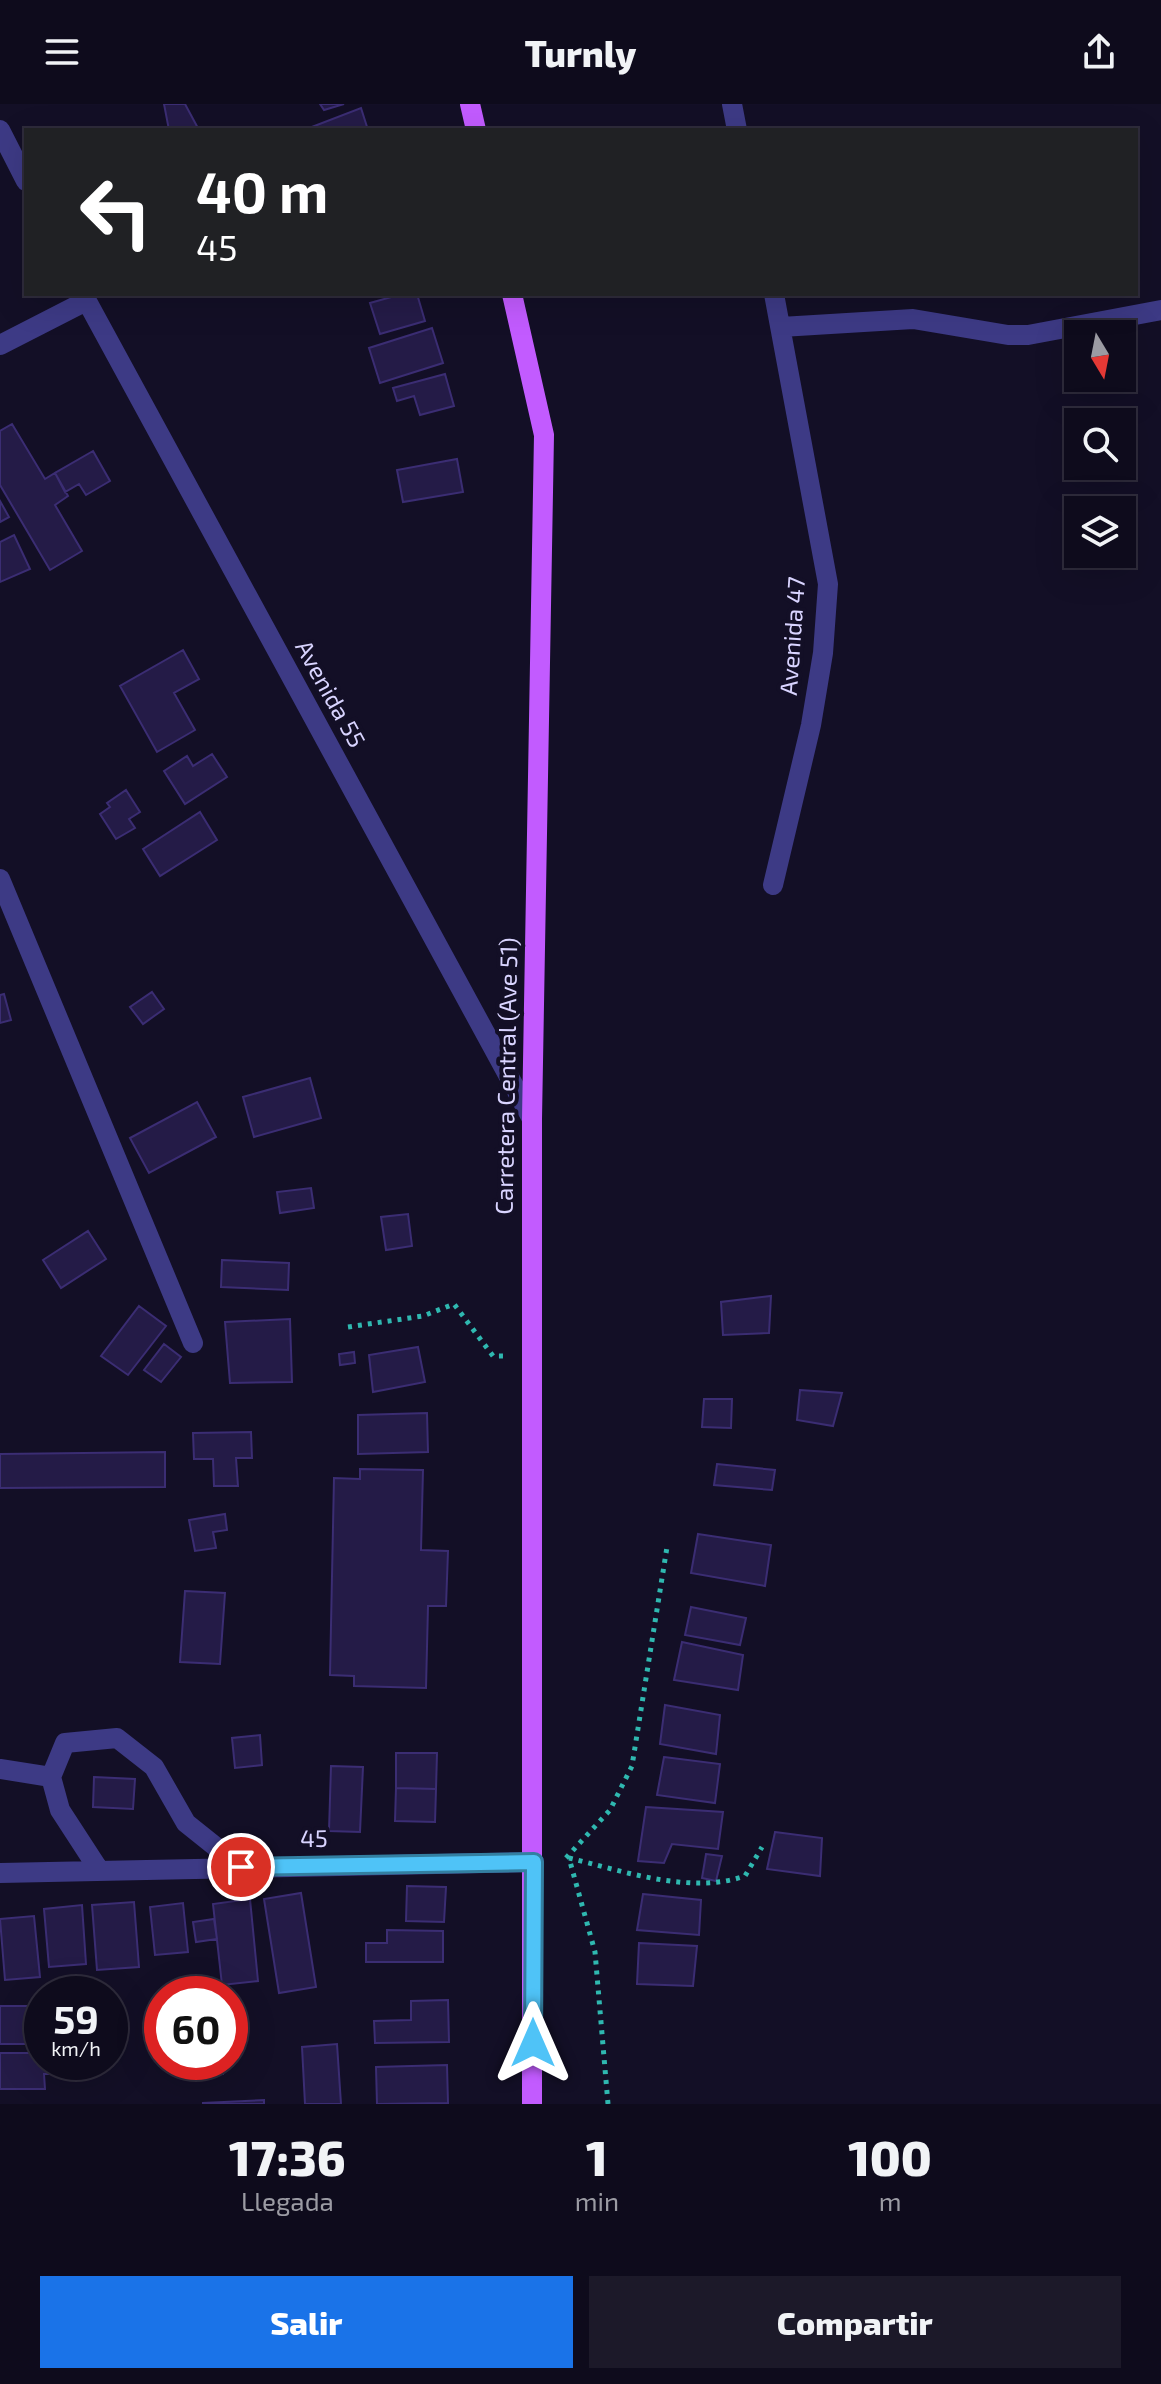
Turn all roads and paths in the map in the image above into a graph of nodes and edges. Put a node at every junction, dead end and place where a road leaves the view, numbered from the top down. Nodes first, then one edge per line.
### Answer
1 (470, 104) edge
2 (732, 104) edge
3 (476, 128) edge
4 (737, 128) edge
5 (0, 130) edge
6 (24, 177) edge
7 (512, 296) edge
8 (774, 296) edge
9 (85, 298) edge
10 (1161, 310) edge
11 (781, 327) junction
12 (0, 345) edge
13 (0, 879) edge
14 (773, 885) dead end
15 (532, 1119) junction
16 (348, 1327) dead end
17 (193, 1343) dead end
18 (532, 1355) junction
19 (667, 1547) dead end
20 (0, 1769) edge
21 (51, 1777) junction
22 (762, 1847) dead end
23 (569, 1858) junction
24 (534, 1862) junction
25 (241, 1867) junction
26 (99, 1870) junction
27 (0, 1873) edge
28 (532, 2104) edge
29 (608, 2104) edge

1 - 3 main road
2 - 4 street
5 - 6 street
7 - 15 main road, Carretera Central (Ave 51)
8 - 11 street, Avenida 47
9 - 12 street
9 - 15 street, Avenida 55
10 - 11 street
11 - 14 street, Avenida 47
13 - 17 street
15 - 18 main road, Carretera Central (Ave 51)
16 - 18 path
18 - 24 main road, Carretera Central (Ave 51)
19 - 23 path
20 - 21 street
21 - 25 street
21 - 26 street
22 - 23 path
23 - 24 path
23 - 29 path
24 - 25 street, 45
24 - 28 main road, Carretera Central (Ave 51)
25 - 26 street, 45
26 - 27 street, 45

